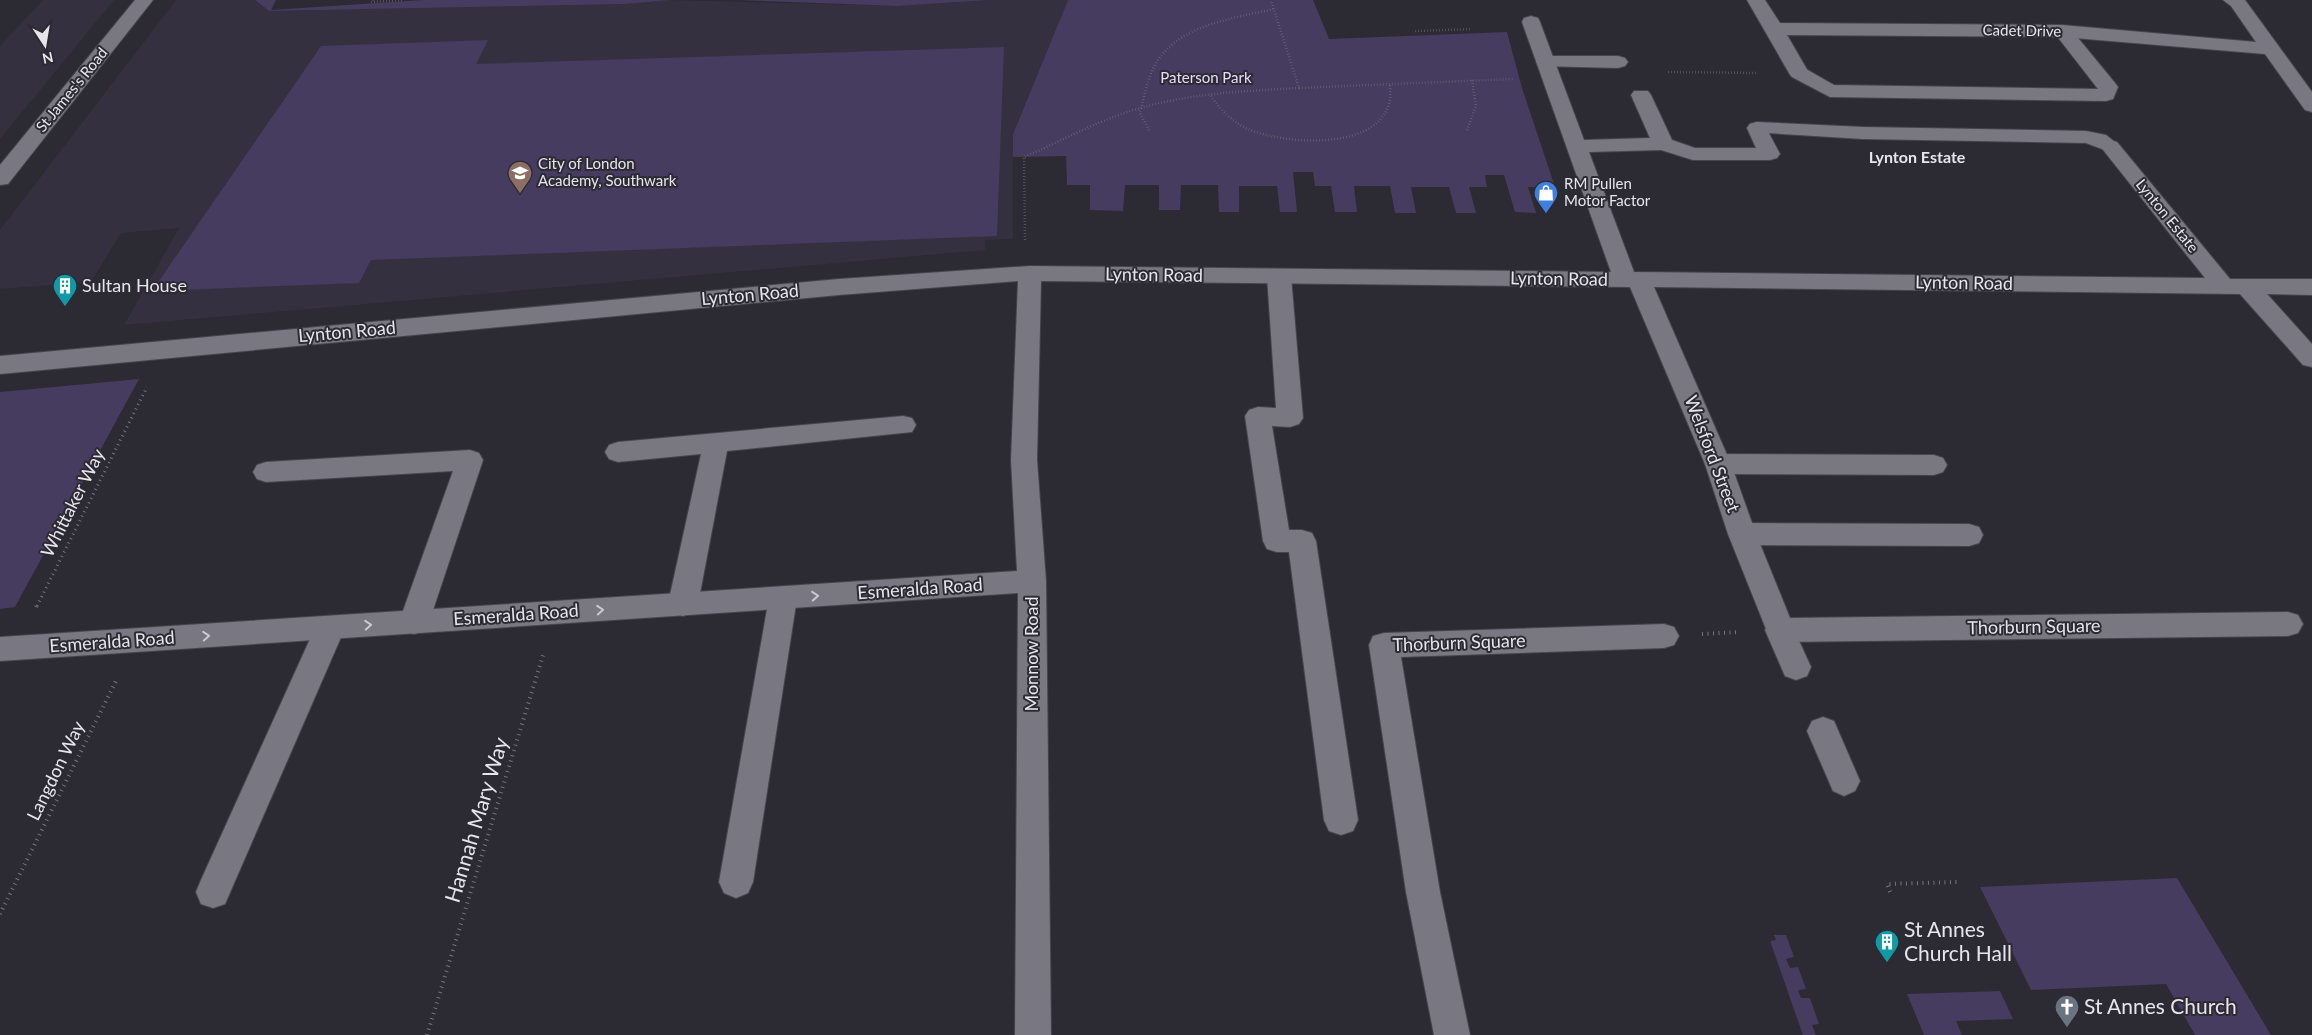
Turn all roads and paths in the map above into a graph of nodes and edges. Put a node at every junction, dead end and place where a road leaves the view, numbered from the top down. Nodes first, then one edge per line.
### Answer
1 (144, 0) edge
2 (372, 0) edge
3 (402, 0) edge
4 (1271, 0) edge
5 (1756, 0) edge
6 (2237, 1) edge
7 (1274, 9) junction
8 (1531, 22) dead end
9 (1472, 29) dead end
10 (1774, 29) junction
11 (1415, 30) dead end
12 (2062, 32) junction
13 (2270, 49) junction
14 (1618, 62) dead end
15 (1549, 70) junction
16 (1661, 72) dead end
17 (1798, 73) junction
18 (1472, 80) junction
19 (1390, 84) junction
20 (1299, 88) junction
21 (1641, 95) dead end
22 (1210, 96) junction
23 (2312, 106) edge
24 (1142, 108) junction
25 (1149, 130) dead end
26 (1467, 130) dead end
27 (1663, 144) junction
28 (1575, 146) junction
29 (0, 179) edge
30 (1030, 273) junction
31 (1279, 276) junction
32 (1632, 280) junction
33 (2234, 286) junction
34 (2312, 286) edge
35 (2312, 359) edge
36 (0, 365) edge
37 (151, 379) dead end
38 (903, 425) dead end
39 (716, 443) junction
40 (618, 452) dead end
41 (1718, 464) junction
42 (1934, 464) dead end
43 (266, 472) dead end
44 (1742, 534) junction
45 (1969, 535) dead end
46 (1032, 581) junction
47 (783, 598) junction
48 (683, 604) junction
49 (556, 613) junction
50 (414, 622) junction
51 (2288, 624) dead end
52 (330, 628) junction
53 (1780, 630) junction
54 (1664, 636) joint
55 (136, 640) junction
56 (8, 648) edge
57 (1796, 667) dead end
58 (1823, 731) dead end
59 (1844, 781) dead end
60 (1341, 820) dead end
61 (736, 882) dead end
62 (1958, 882) dead end
63 (212, 892) dead end
64 (1890, 892) dead end
65 (0, 914) edge
66 (427, 1035) edge
67 (1034, 1035) edge
68 (1452, 1035) edge

1 - 29 street, St James's Road
2 - 3 path
4 - 7 path
5 - 10 street
6 - 13 street
7 - 20 path
7 - 24 path
8 - 15 street, Welsford Street
9 - 11 path
10 - 12 street, Cadet Drive
10 - 17 street
12 - 13 street, Cadet Drive
12 - 17 street
13 - 23 street
14 - 15 street
15 - 18 path
15 - 28 street, Welsford Street
16 - 17 path
18 - 19 path
18 - 26 path
19 - 20 path
19 - 22 path
20 - 22 path
21 - 27 street
22 - 24 path
24 - 25 path
24 - 30 path
27 - 28 street
27 - 33 street, Lynton Estate
28 - 32 street, Welsford Street
30 - 31 street, Lynton Road
30 - 36 street, Lynton Road
30 - 46 street, Monnow Road
31 - 32 street, Lynton Road
31 - 60 street
32 - 33 street, Lynton Road
32 - 41 street, Welsford Street
33 - 34 street, Lynton Road
33 - 35 street, Lynton Estate
37 - 56 path, Whittaker Way
38 - 39 street
39 - 40 street
39 - 48 street
41 - 42 street
41 - 44 street, Welsford Street
43 - 50 street
44 - 45 street
44 - 53 street, Welsford Street
47 -> 46 street, Esmeralda Road
46 - 67 street, Monnow Road
47 - 48 street, Esmeralda Road
47 - 61 street
49 -> 48 street, Esmeralda Road
49 - 50 street, Esmeralda Road
49 - 66 path, Hannah Mary Way
52 -> 50 street, Esmeralda Road
51 - 53 street, Thorburn Square
55 -> 52 street, Esmeralda Road
52 - 63 street
53 - 54 path
53 - 57 street
54 - 68 street, Thorburn Square
55 - 56 street, Esmeralda Road
55 - 65 path, Langdon Way
58 - 59 street
62 - 64 path

